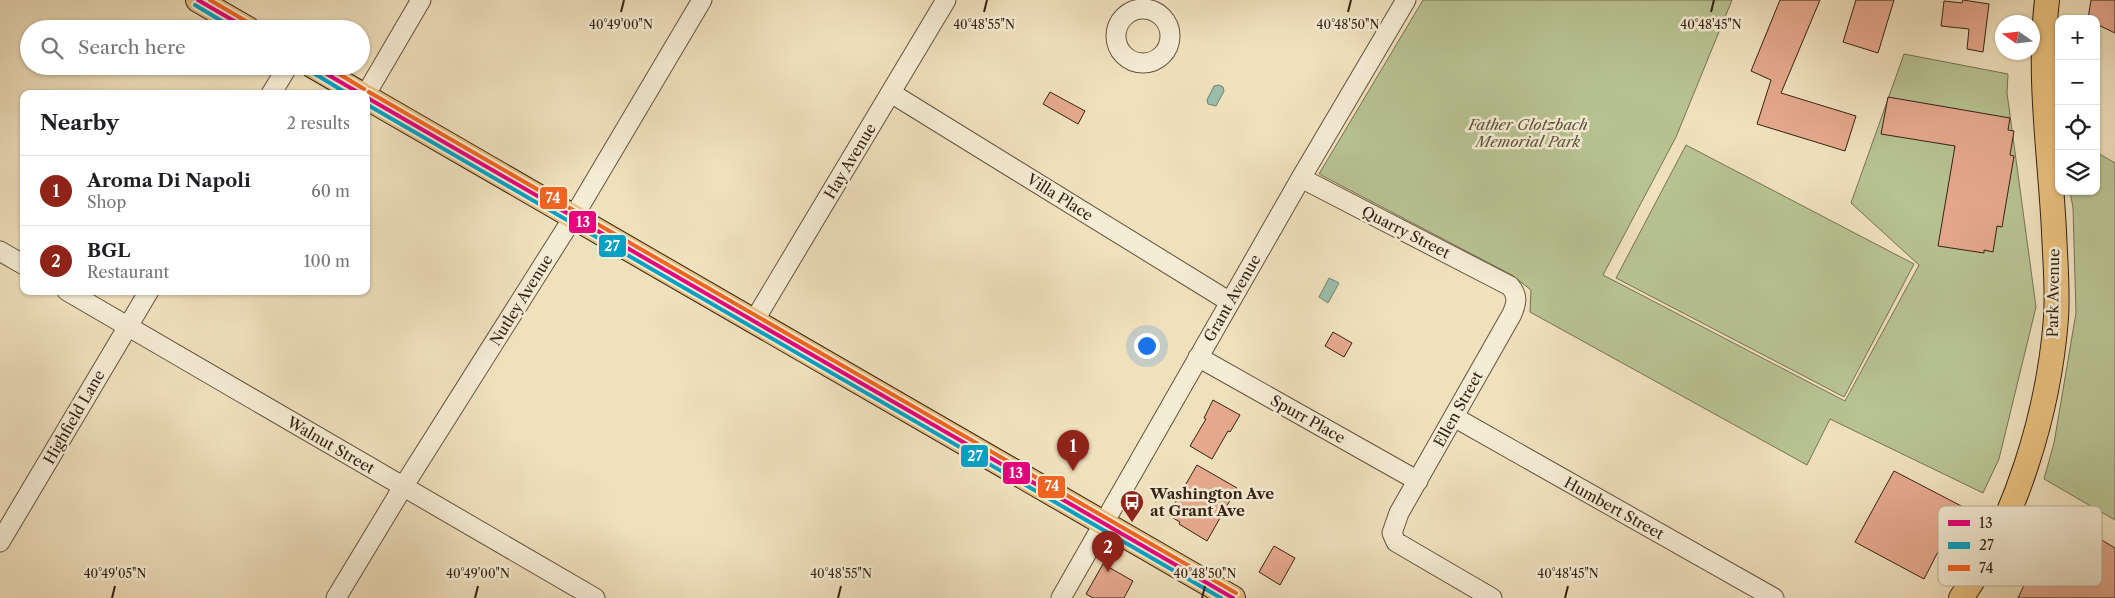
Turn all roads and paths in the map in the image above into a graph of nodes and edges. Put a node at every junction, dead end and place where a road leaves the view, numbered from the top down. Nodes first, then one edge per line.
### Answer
1 (421, 0) edge
2 (702, 0) edge
3 (946, 0) edge
4 (1406, 0) edge
5 (2047, 0) edge
6 (213, 4) edge
7 (235, 20) edge
8 (283, 75) edge
9 (328, 75) edge
10 (273, 90) edge
11 (354, 90) edge
12 (369, 90) edge
13 (891, 93) junction
14 (370, 97) edge
15 (1301, 178) junction
16 (574, 216) junction
17 (0, 251) edge
18 (20, 263) edge
19 (1510, 286) joint
20 (74, 295) edge
21 (146, 295) edge
22 (1230, 302) junction
23 (754, 321) junction
24 (126, 327) junction
25 (1198, 357) junction
26 (1454, 417) junction
27 (1418, 481) junction
28 (403, 487) junction
29 (2010, 506) edge
30 (1105, 524) junction
31 (0, 542) edge
32 (1968, 586) edge
33 (336, 598) edge
34 (595, 598) edge
35 (1060, 598) edge
36 (1233, 598) edge
37 (1492, 598) edge
38 (1774, 598) edge
39 (1961, 598) edge

1 - 12 street
2 - 16 street, Nutley Avenue
3 - 13 street, Hay Avenue
4 - 15 street, Grant Avenue
5 - 29 main road, Park Avenue
6 - 7 main road
8 - 10 street
9 - 11 main road
13 - 22 street, Villa Place
13 - 23 street, Hay Avenue
14 - 16 main road
15 - 19 street, Quarry Street
15 - 22 street, Grant Avenue
16 - 23 main road
16 - 28 street, Nutley Avenue
17 - 18 street
19 - 26 street, Ellen Street
20 - 24 street, Walnut Street
21 - 24 street, Highfield Lane
22 - 25 street, Grant Avenue
23 - 30 main road
24 - 28 street, Walnut Street
24 - 31 street, Highfield Lane
25 - 27 street, Spurr Place
25 - 30 street, Grant Avenue
26 - 27 street, Ellen Street
26 - 38 street, Humbert Street
27 - 37 street, Ellen Street
28 - 33 street, Nutley Avenue
28 - 34 street, Walnut Street
30 - 35 street, Grant Avenue
30 - 36 main road
32 - 39 main road, Park Avenue

